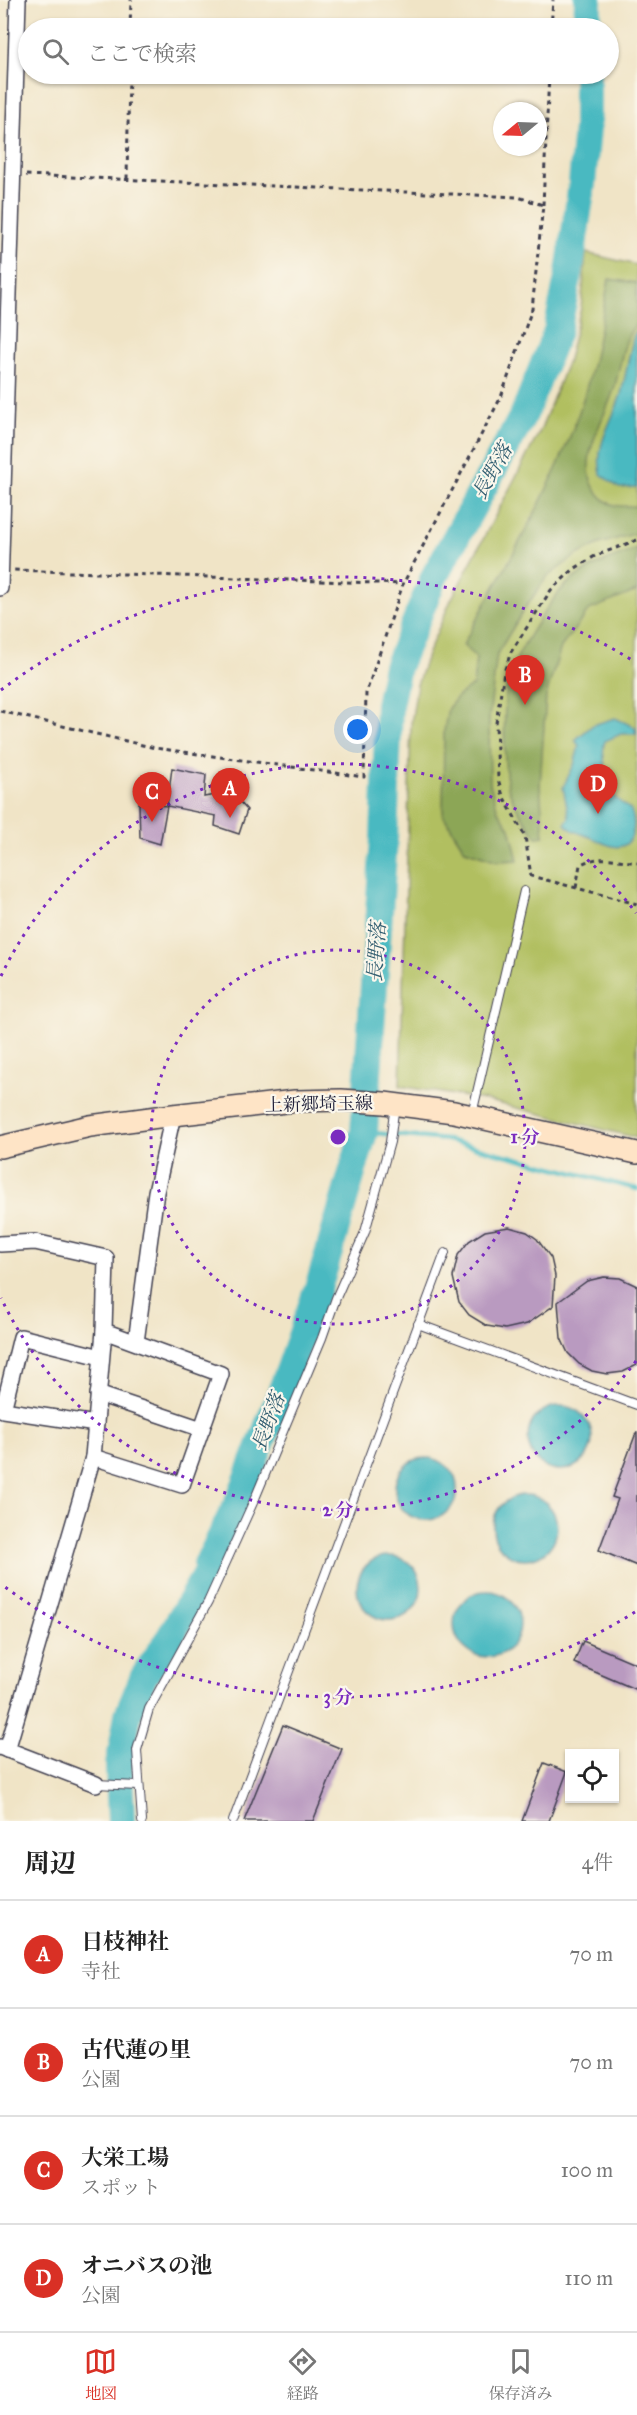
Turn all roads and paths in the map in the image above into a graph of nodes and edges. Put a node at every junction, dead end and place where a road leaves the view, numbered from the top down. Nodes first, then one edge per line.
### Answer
1 (18, 0) edge
2 (131, 0) edge
3 (552, 0) edge
4 (130, 18) edge
5 (551, 18) edge
6 (129, 84) edge
7 (549, 84) edge
8 (7, 174) edge
9 (127, 178) junction
10 (543, 205) junction
11 (637, 540) edge
12 (0, 569) edge
13 (403, 584) junction
14 (0, 588) edge
15 (0, 711) edge
16 (637, 863) edge
17 (576, 888) junction
18 (524, 891) dead end
19 (637, 903) edge
20 (391, 1110) junction
21 (173, 1114) junction
22 (471, 1116) junction
23 (0, 1147) edge
24 (637, 1153) edge
25 (0, 1244) edge
26 (445, 1253) dead end
27 (418, 1324) junction
28 (104, 1331) junction
29 (136, 1342) junction
30 (101, 1357) junction
31 (98, 1394) junction
32 (637, 1405) edge
33 (96, 1424) junction
34 (201, 1429) junction
35 (93, 1457) junction
36 (4, 1749) edge
37 (96, 1784) joint
38 (135, 1786) junction
39 (142, 1821) edge
40 (233, 1821) edge

1 - 8 street
2 - 4 path
3 - 5 path
6 - 9 path
7 - 10 path
8 - 9 path
8 - 12 street
9 - 10 path
10 - 13 path
11 - 17 path
12 - 13 path
12 - 14 street
13 - 15 path
16 - 17 path
17 - 19 path
18 - 22 lane
20 - 21 main road, 上新郷埼玉線
20 - 22 main road, 上新郷埼玉線
20 - 38 lane
21 - 23 main road, 上新郷埼玉線
21 - 29 street
22 - 24 main road, 上新郷埼玉線
25 - 28 street
26 - 27 lane
27 - 32 lane
27 - 40 lane
28 - 29 street
28 - 30 street
29 - 34 street
30 - 31 street
30 - 33 street
31 - 33 street
31 - 34 street
33 - 35 street
34 - 35 street
35 - 36 street
36 - 37 street
37 - 38 lane
38 - 39 lane

